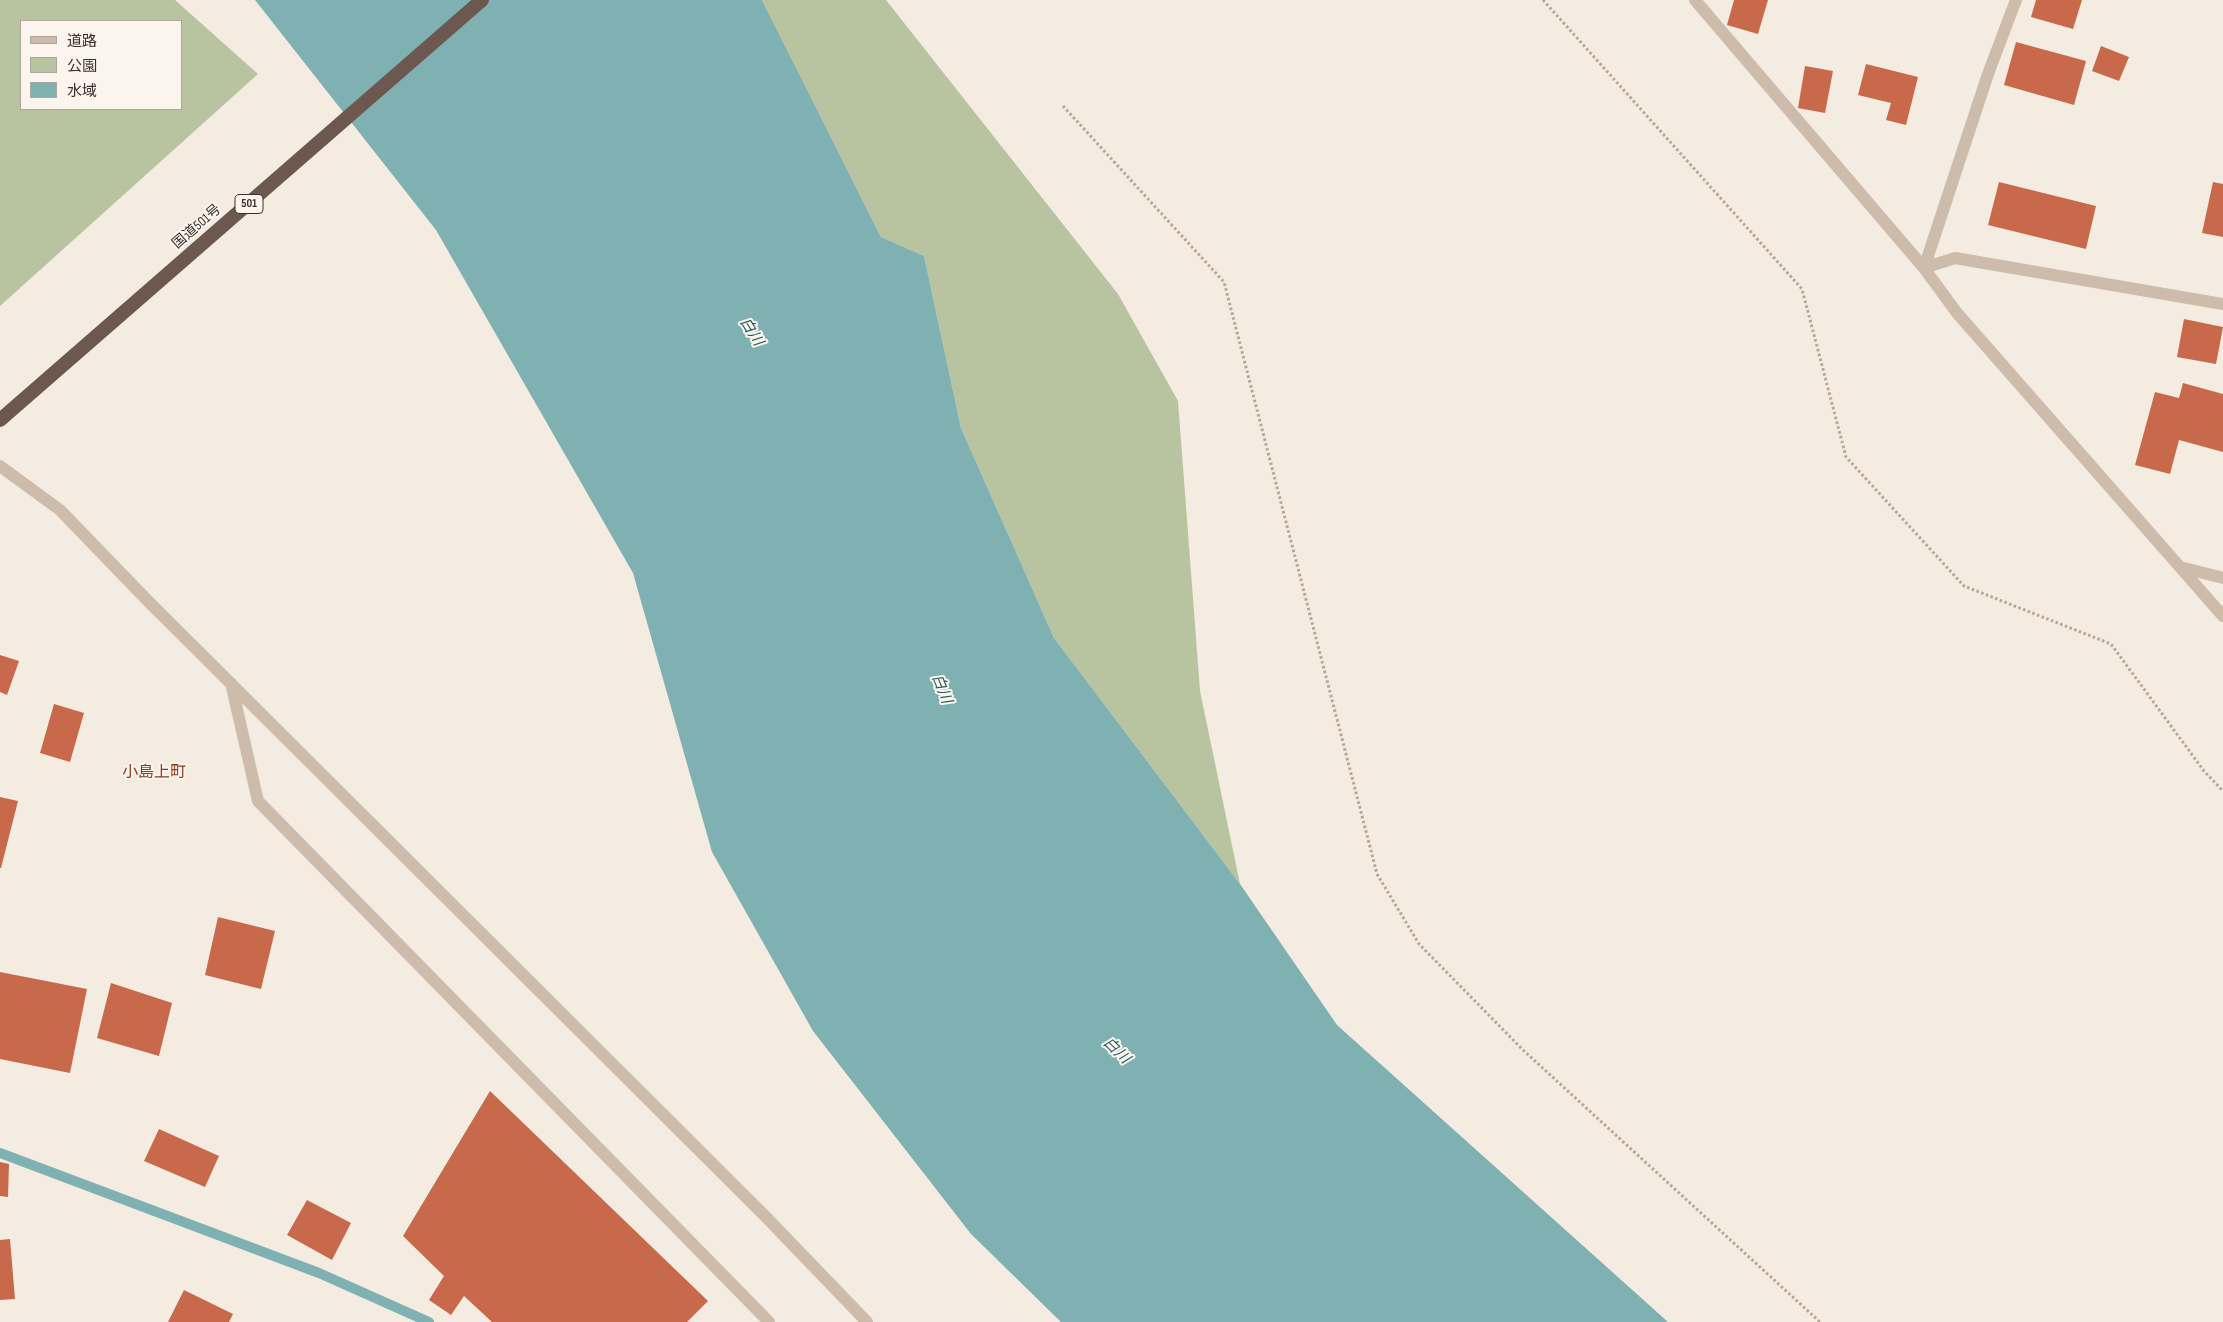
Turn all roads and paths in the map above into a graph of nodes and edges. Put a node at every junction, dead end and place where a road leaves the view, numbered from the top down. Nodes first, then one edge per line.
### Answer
1 (482, 0) edge
2 (1543, 0) edge
3 (1695, 0) edge
4 (2016, 0) edge
5 (1064, 106) dead end
6 (1924, 268) junction
7 (2223, 304) edge
8 (0, 420) edge
9 (0, 466) edge
10 (2180, 567) junction
11 (2223, 578) edge
12 (2223, 616) edge
13 (231, 683) junction
14 (2223, 791) edge
15 (769, 1322) edge
16 (867, 1322) edge
17 (1820, 1322) edge

1 - 8 highway, 国道501号 / 501
2 - 14 path
3 - 6 street
4 - 6 street
5 - 17 path
6 - 7 street
6 - 10 street
9 - 13 street
10 - 11 street
10 - 12 street
13 - 15 street
13 - 16 street

